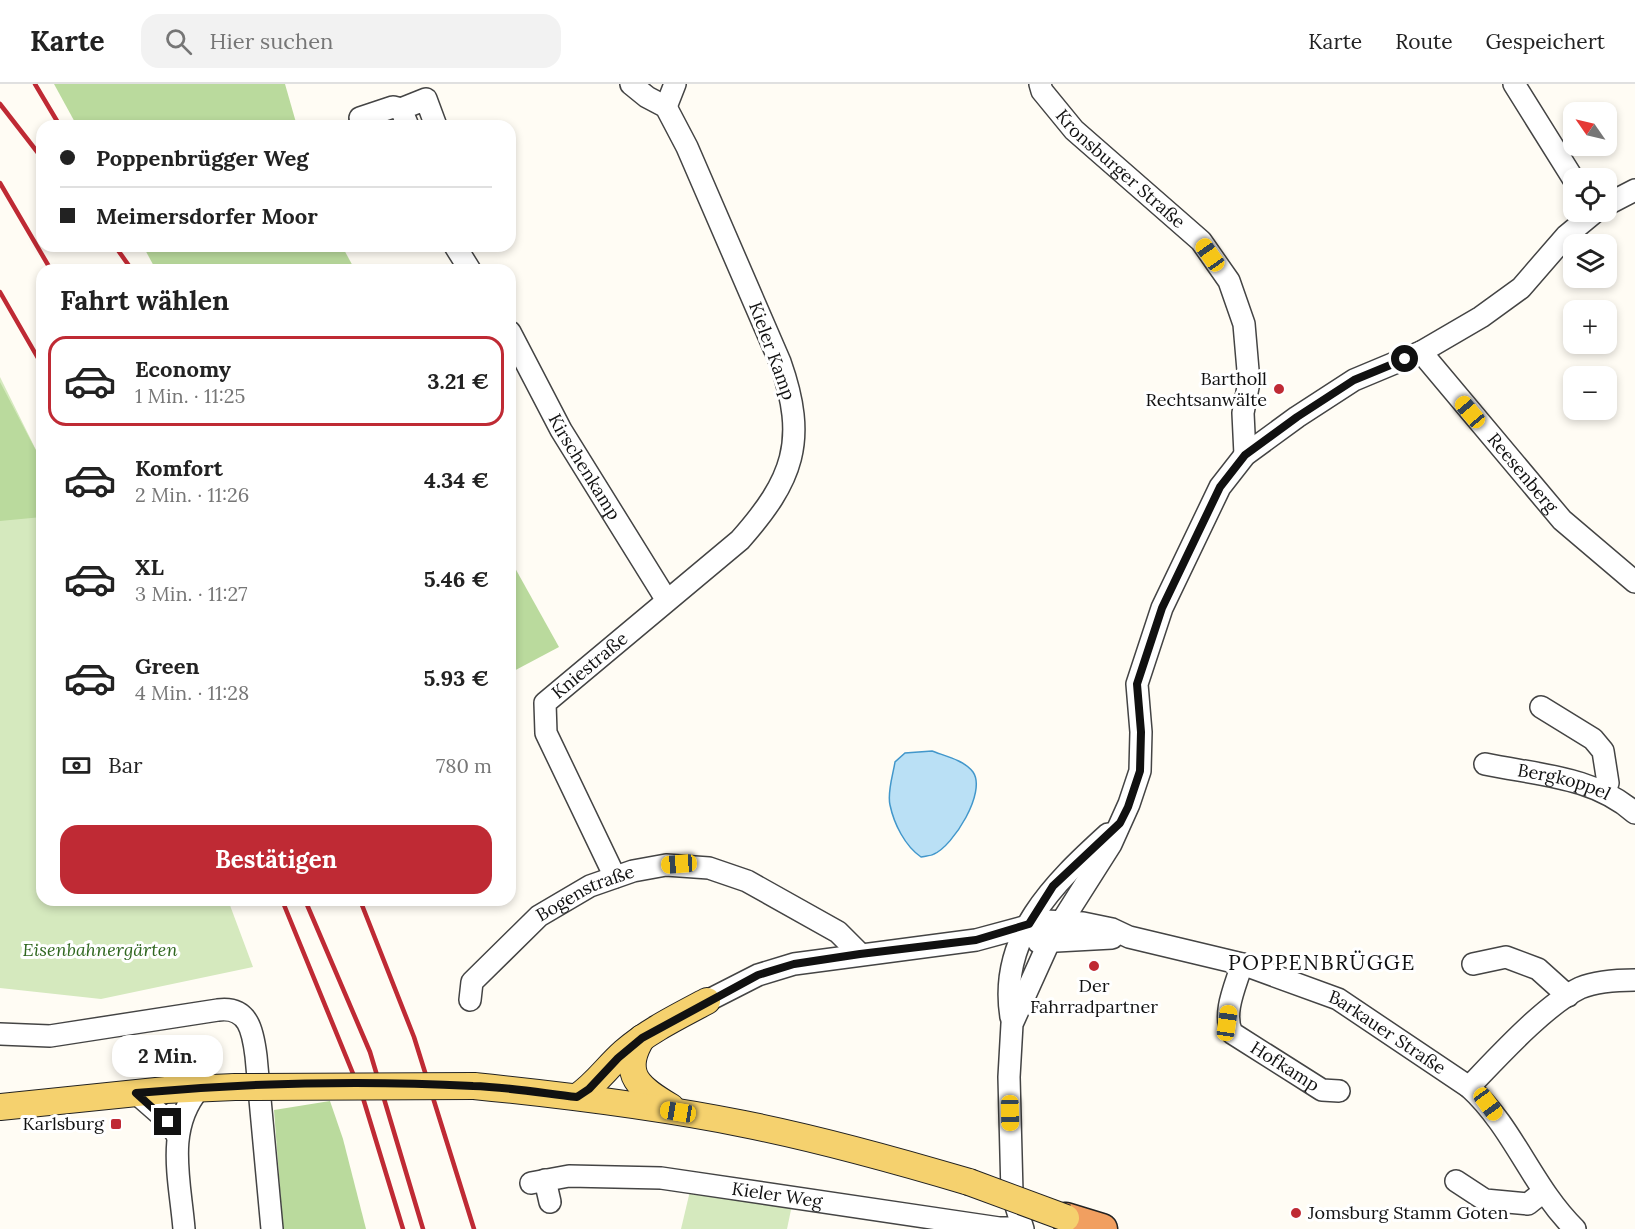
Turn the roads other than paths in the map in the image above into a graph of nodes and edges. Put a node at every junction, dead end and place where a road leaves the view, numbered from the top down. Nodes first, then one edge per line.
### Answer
1 (632, 84) edge
2 (675, 84) edge
3 (1040, 84) edge
4 (1514, 84) edge
5 (666, 107) junction
6 (404, 117) edge
7 (360, 118) dead end
8 (434, 120) edge
9 (1566, 168) edge
10 (1635, 190) edge
11 (1617, 199) edge
12 (1582, 222) edge
13 (516, 344) edge
14 (1421, 352) junction
15 (1245, 455) junction
16 (1635, 582) edge
17 (666, 599) junction
18 (1541, 707) dead end
19 (1485, 764) dead end
20 (1604, 792) junction
21 (1635, 813) edge
22 (1120, 823) junction
23 (615, 877) junction
24 (1061, 921) junction
25 (1029, 924) junction
26 (1129, 938) junction
27 (976, 940) junction
28 (1050, 940) junction
29 (1019, 944) junction
30 (860, 954) junction
31 (1242, 964) junction
32 (1473, 964) dead end
33 (1635, 980) edge
34 (1568, 996) junction
35 (470, 1000) dead end
36 (707, 1001) joint
37 (1012, 1024) junction
38 (0, 1034) edge
39 (642, 1038) junction
40 (1469, 1087) junction
41 (199, 1089) junction
42 (1339, 1091) dead end
43 (136, 1093) junction
44 (577, 1097) junction
45 (7, 1108) edge
46 (678, 1112) junction
47 (177, 1135) junction
48 (1456, 1181) dead end
49 (1543, 1192) junction
50 (550, 1202) dead end
51 (1073, 1223) edge
52 (1022, 1228) edge
53 (184, 1229) edge
54 (272, 1229) edge
55 (1102, 1229) edge
56 (1575, 1229) edge

1 - 5 street
2 - 5 street
3 - 15 street, Kronsburger Straße
4 - 9 street
5 - 17 street, Kieler Kamp
6 - 7 street
6 - 8 street
10 - 11 street
12 - 14 street, Kieler Weg
13 - 17 street, Kirschenkamp
14 - 15 street, Kieler Weg
14 - 16 street, Reesenberg
15 - 22 street, Kieler Weg
17 - 23 street, Kniestraße
18 - 20 street
19 - 20 street, Bergkoppel
20 - 21 street, Bergkoppel
22 - 24 street, Kieler Weg
22 - 25 street, Kieler Weg
23 - 30 street, Bogenstraße
23 - 35 street, Bogenstraße
24 - 25 street, Barkauer Straße
24 - 26 street, Barkauer Straße
24 - 28 street, Kieler Weg
25 - 27 street, Barkauer Straße
25 - 29 street, Kieler Weg
26 - 28 street, Barkauer Straße
26 - 31 street, Barkauer Straße
27 - 29 street, Barkauer Straße
27 - 30 street, Barkauer Straße
28 - 29 street, Barkauer Straße
28 - 37 street, Kieler Weg
29 - 37 street, Kieler Weg
30 - 36 street, Barkauer Straße
31 - 40 street, Barkauer Straße
31 - 42 street, Hofkamp
32 - 34 street
33 - 34 street
34 - 40 street
36 - 39 main road
37 - 52 street, Kieler Weg
38 - 54 street
39 - 44 main road
39 - 46 main road
40 - 49 street, Barkauer Straße
41 - 43 main road
41 - 44 main road, bridge
41 - 47 street
43 - 45 main road
43 - 47 street
44 - 46 main road
46 - 51 main road, bridge
47 - 53 street
48 - 49 street
49 - 56 street, Barkauer Straße
50 - 52 street, Kieler Weg
51 - 55 highway

